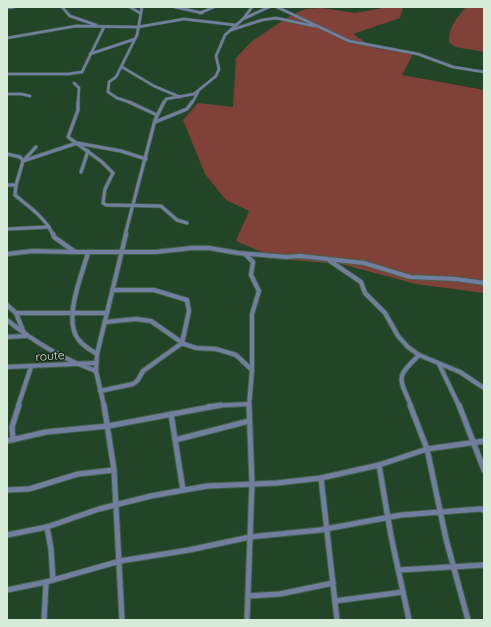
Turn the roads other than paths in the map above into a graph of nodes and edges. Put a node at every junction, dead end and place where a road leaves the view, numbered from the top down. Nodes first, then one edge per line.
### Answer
1 (14, 7) edge
2 (62, 7) edge
3 (130, 7) edge
4 (142, 7) edge
5 (175, 7) edge
6 (214, 7) edge
7 (252, 7) edge
8 (268, 7) edge
9 (277, 7) edge
10 (7, 8) edge
11 (140, 13) junction
12 (202, 13) junction
13 (198, 14) dead end
14 (243, 19) junction
15 (235, 25) junction
16 (100, 27) junction
17 (104, 27) junction
18 (138, 27) junction
19 (320, 28) junction
20 (229, 31) junction
21 (7, 38) edge
22 (135, 39) junction
23 (90, 54) junction
24 (122, 67) junction
25 (484, 72) edge
26 (7, 74) edge
27 (74, 83) dead end
28 (198, 91) junction
29 (7, 94) edge
30 (30, 96) dead end
31 (180, 97) junction
32 (158, 115) junction
33 (155, 122) junction
34 (77, 143) junction
35 (36, 148) dead end
36 (88, 151) junction
37 (7, 154) edge
38 (146, 159) junction
39 (23, 161) junction
40 (81, 172) dead end
41 (7, 185) edge
42 (16, 185) junction
43 (133, 205) junction
44 (187, 223) dead end
45 (50, 227) junction
46 (7, 229) edge
47 (122, 251) junction
48 (75, 252) junction
49 (88, 253) junction
50 (7, 254) edge
51 (245, 254) junction
52 (328, 260) junction
53 (484, 283) edge
54 (113, 290) junction
55 (7, 305) edge
56 (16, 313) junction
57 (73, 313) junction
58 (107, 313) junction
59 (7, 320) edge
60 (105, 322) junction
61 (25, 336) junction
62 (7, 337) edge
63 (182, 343) junction
64 (97, 354) junction
65 (419, 355) junction
66 (95, 363) junction
67 (74, 364) junction
68 (439, 364) junction
69 (7, 367) edge
70 (31, 367) junction
71 (252, 370) junction
72 (96, 372) junction
73 (484, 388) edge
74 (100, 391) junction
75 (249, 404) junction
76 (170, 414) junction
77 (249, 421) junction
78 (108, 426) junction
79 (13, 440) junction
80 (175, 440) junction
81 (7, 441) edge
82 (484, 441) edge
83 (472, 443) junction
84 (427, 449) junction
85 (379, 465) junction
86 (114, 470) junction
87 (484, 470) edge
88 (321, 478) junction
89 (252, 483) junction
90 (7, 490) edge
91 (183, 490) junction
92 (116, 504) junction
93 (484, 510) edge
94 (439, 511) junction
95 (388, 518) junction
96 (47, 528) junction
97 (327, 529) junction
98 (7, 535) edge
99 (250, 536) junction
100 (120, 561) junction
101 (484, 565) edge
102 (454, 566) junction
103 (400, 570) junction
104 (53, 580) junction
105 (46, 582) junction
106 (333, 583) junction
107 (7, 590) edge
108 (403, 592) junction
109 (248, 596) junction
110 (335, 601) junction
111 (44, 620) edge
112 (122, 620) edge
113 (248, 620) edge
114 (337, 620) edge
115 (409, 620) edge
116 (468, 620) edge

1 - 10 street
2 - 16 street
3 - 11 street
4 - 11 street
5 - 12 street
6 - 12 street
7 - 14 street
8 - 14 street
9 - 19 street
11 - 18 street
12 - 13 street
14 - 15 street
15 - 18 street
15 - 20 street
16 - 17 street
16 - 21 street
17 - 18 street
17 - 23 street
18 - 22 street
19 - 20 street
19 - 25 street
20 - 28 street
22 - 23 street
22 - 24 street
23 - 26 street
24 - 31 street
24 - 32 street
27 - 34 street
28 - 31 street
28 - 33 street
29 - 30 street
31 - 32 street
32 - 33 street
33 - 38 street
34 - 36 street
34 - 38 street
34 - 39 street
35 - 39 street
36 - 40 street
36 - 43 street
37 - 39 street
38 - 43 street
39 - 42 street
41 - 42 street
42 - 45 street
43 - 44 street
43 - 47 street
45 - 46 street
45 - 48 street
47 - 49 street
47 - 51 street
47 - 54 street
48 - 49 street
48 - 50 street
49 - 57 street
51 - 52 street
51 - 71 street
52 - 53 street
52 - 65 street
54 - 58 street
54 - 63 street
55 - 56 street
56 - 57 street
56 - 61 street
57 - 58 street
57 - 64 street
58 - 60 street
59 - 61 street
60 - 63 street
60 - 64 street
61 - 62 street
61 - 67 street
63 - 71 street
63 - 74 street
64 - 66 street
65 - 68 street
65 - 84 street
66 - 67 street, route
66 - 72 street
67 - 70 street, route
67 - 72 street
68 - 73 street
68 - 83 street
69 - 70 street, route
70 - 79 street
71 - 75 street
72 - 74 street
74 - 78 street
75 - 76 street
75 - 77 street
76 - 78 street
76 - 80 street
77 - 80 street
77 - 89 street
78 - 79 street
78 - 86 street
79 - 81 street
80 - 91 street
82 - 83 street
83 - 84 street
83 - 87 street
84 - 85 street
84 - 94 street
85 - 88 street
85 - 95 street
86 - 90 street
86 - 92 street
88 - 89 street
88 - 97 street
89 - 91 street
89 - 99 street
91 - 92 street
92 - 96 street
92 - 100 street
93 - 94 street
94 - 95 street
94 - 102 street
95 - 97 street
95 - 103 street
96 - 98 street
96 - 104 street
97 - 99 street
97 - 106 street
99 - 100 street
99 - 109 street
100 - 104 street
100 - 112 street
101 - 102 street
102 - 103 street
102 - 116 street
103 - 108 street
104 - 105 street
105 - 107 street
105 - 111 street
106 - 109 street
106 - 110 street
108 - 110 street
108 - 115 street
109 - 113 street
110 - 114 street

